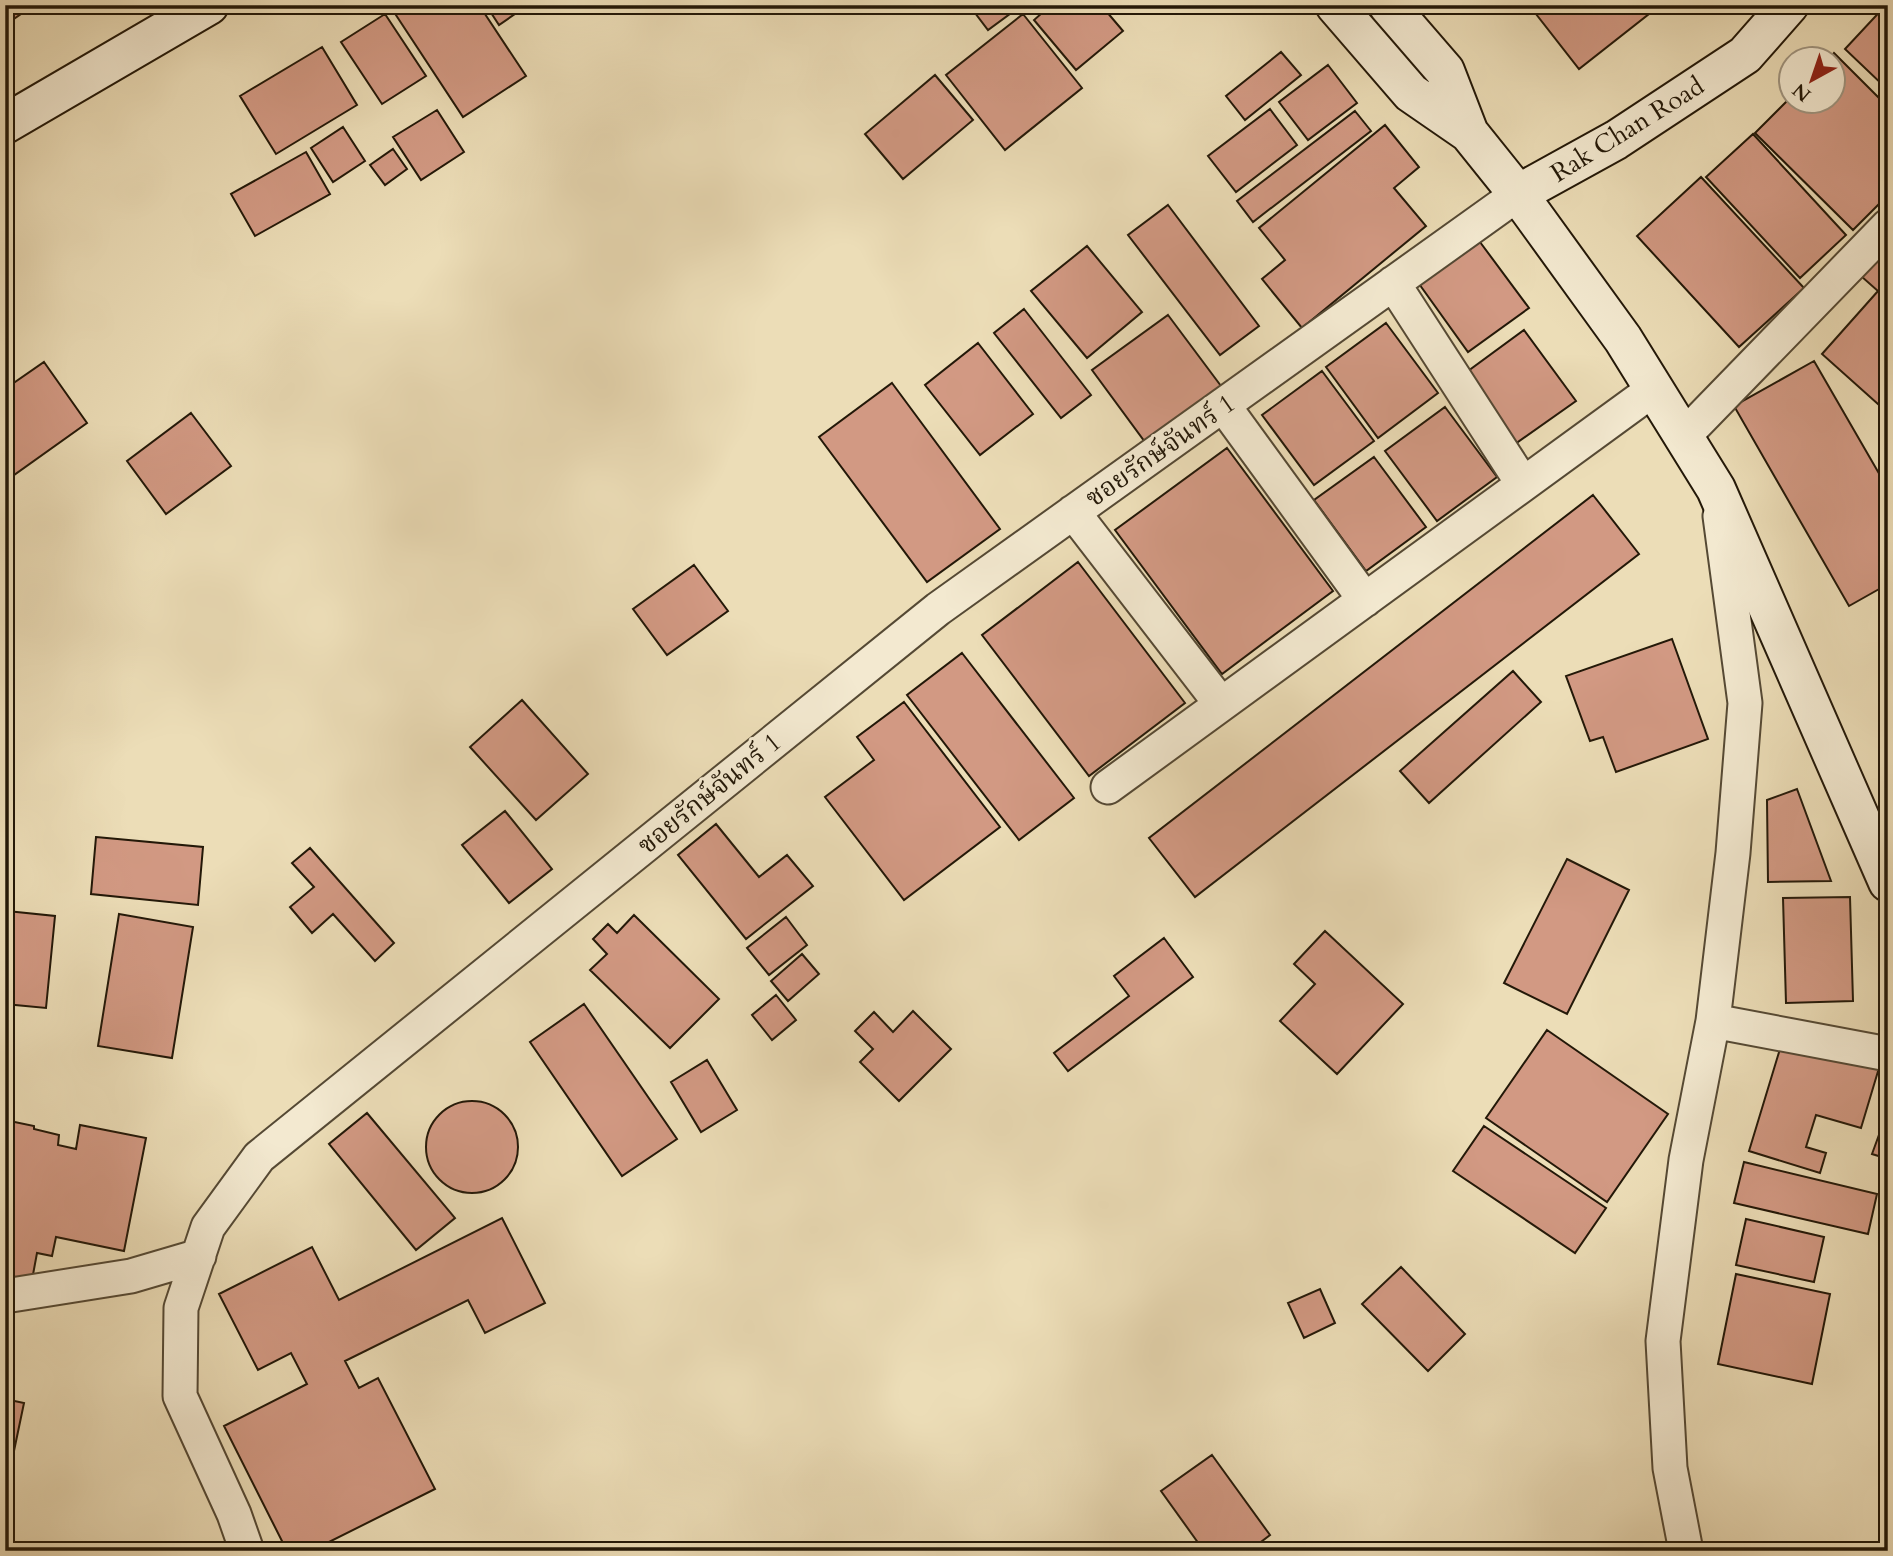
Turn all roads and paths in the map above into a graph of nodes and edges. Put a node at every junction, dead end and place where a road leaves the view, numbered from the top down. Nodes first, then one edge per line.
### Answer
1 (209, 5) edge
2 (1335, 5) edge
3 (1388, 5) edge
4 (1790, 5) edge
5 (5, 124) edge
6 (1469, 134) junction
7 (1518, 194) junction
8 (1888, 226) edge
9 (1393, 283) junction
10 (1654, 389) junction
11 (1223, 405) junction
12 (1684, 437) junction
13 (1523, 484) junction
14 (1716, 489) junction
15 (1073, 512) junction
16 (1365, 600) junction
17 (1221, 704) junction
18 (1108, 787) dead end
19 (1888, 882) edge
20 (1713, 1021) junction
21 (1888, 1054) edge
22 (198, 1256) junction
23 (5, 1296) edge
24 (247, 1551) edge
25 (1686, 1551) edge

1 - 5 main road
2 - 6 main road
3 - 6 main road
4 - 7 main road, Rak Chan Road
6 - 7 main road
7 - 9 street, ซอยรักษ์จันทร์ 1
7 - 10 main road
8 - 12 street
9 - 11 street, ซอยรักษ์จันทร์ 1
9 - 13 street
10 - 12 main road
10 - 13 street
11 - 15 street, ซอยรักษ์จันทร์ 1
11 - 16 street
12 - 14 main road
13 - 16 street
14 - 19 main road
14 - 20 street
15 - 17 street
15 - 22 street, ซอยรักษ์จันทร์ 1
16 - 17 street
17 - 18 street
20 - 21 street
20 - 25 street
22 - 23 street
22 - 24 street, ซอยรักษ์จันทร์ 1

